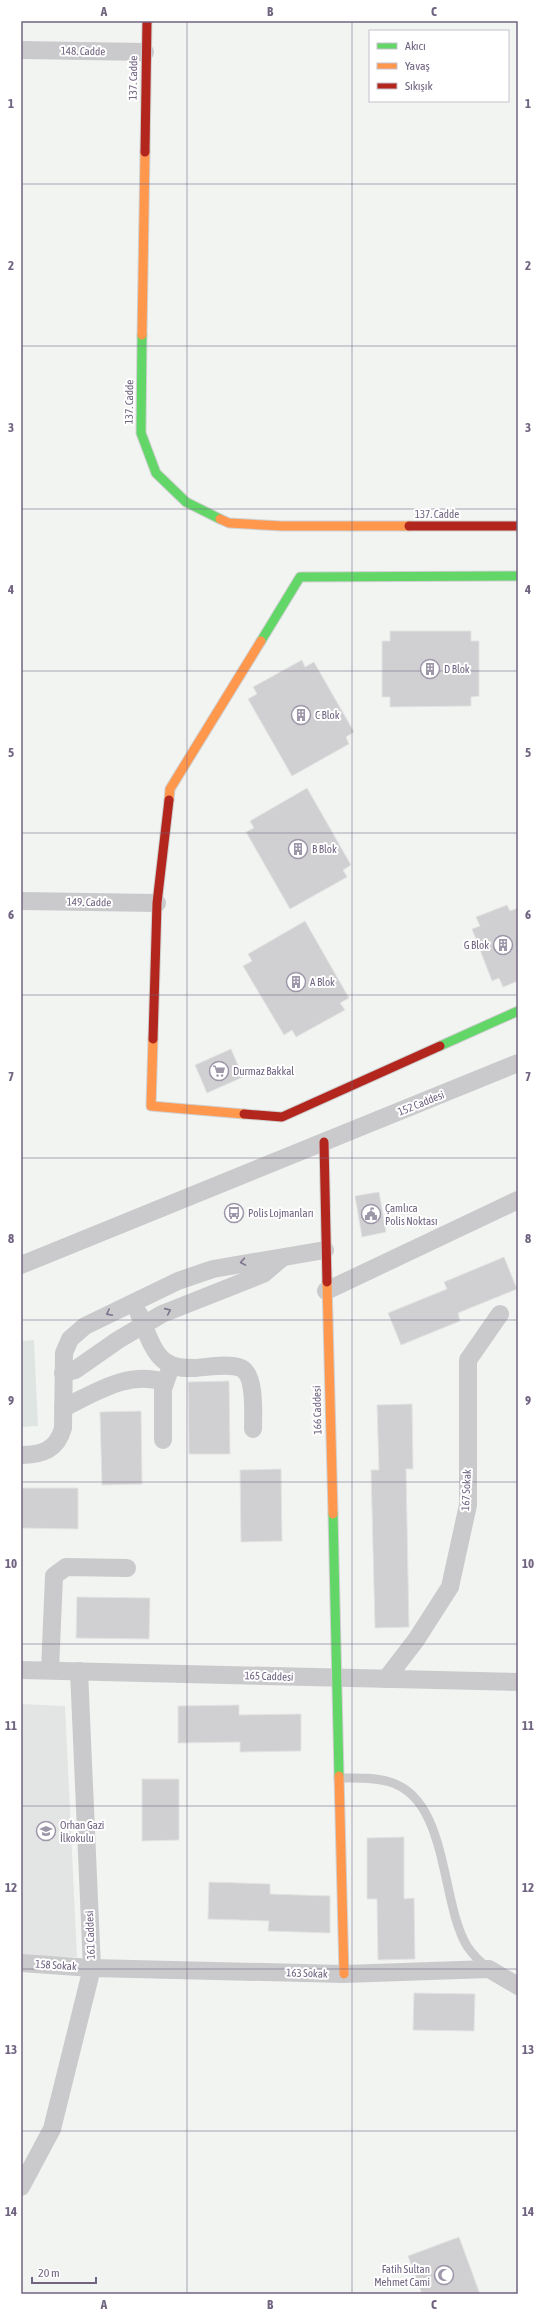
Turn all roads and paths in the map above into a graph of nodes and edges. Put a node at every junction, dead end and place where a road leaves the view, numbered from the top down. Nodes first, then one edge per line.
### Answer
1 (147, 21) edge
2 (21, 50) edge
3 (146, 52) junction
4 (518, 526) edge
5 (518, 576) edge
6 (21, 901) edge
7 (157, 903) junction
8 (518, 1010) edge
9 (518, 1063) edge
10 (324, 1142) junction
11 (518, 1200) edge
12 (325, 1250) junction
13 (282, 1258) junction
14 (21, 1264) edge
15 (326, 1291) junction
16 (133, 1301) junction
17 (500, 1314) dead end
18 (144, 1324) junction
19 (173, 1366) junction
20 (63, 1373) junction
21 (164, 1382) junction
22 (63, 1408) junction
23 (253, 1429) dead end
24 (163, 1440) dead end
25 (21, 1455) edge
26 (127, 1568) dead end
27 (21, 1670) edge
28 (50, 1670) junction
29 (80, 1671) junction
30 (336, 1678) junction
31 (386, 1679) junction
32 (518, 1682) edge
33 (338, 1778) junction
34 (21, 1963) edge
35 (92, 1968) junction
36 (489, 1969) junction
37 (344, 1974) junction
38 (518, 1986) edge
39 (21, 2187) edge

1 - 3 street, 137. Cadde
2 - 3 street, 148. Cadde
3 - 4 street, 137. Cadde
5 - 7 street
6 - 7 street, 149. Cadde
7 - 8 street
9 - 10 street, 152 Caddesi
10 - 12 street, 166 Caddesi
10 - 14 street, 152 Caddesi
11 - 15 street
12 - 13 street
12 - 15 street, 166 Caddesi
13 -> 16 street
18 -> 13 street
15 - 30 street, 166 Caddesi
16 - 18 street
16 -> 20 street
17 - 31 street, 167 Sokak
18 - 19 street
18 - 20 street
19 - 21 street
19 - 23 street
20 - 22 street
21 - 22 street
21 - 24 street
22 - 25 street
26 - 28 street
27 - 28 street, 165 Caddesi
28 - 29 street, 165 Caddesi
29 - 30 street, 165 Caddesi
29 - 35 street, 161 Caddesi
30 - 31 street, 165 Caddesi
30 - 33 street, 166 Caddesi
31 - 32 street, 165 Caddesi
33 - 36 lane
33 - 37 street, 166 Caddesi
34 - 35 street, 158 Sokak
35 - 37 street, 163 Sokak
35 - 39 street, 161 Caddesi
36 - 37 street, 163 Sokak
36 - 38 street

